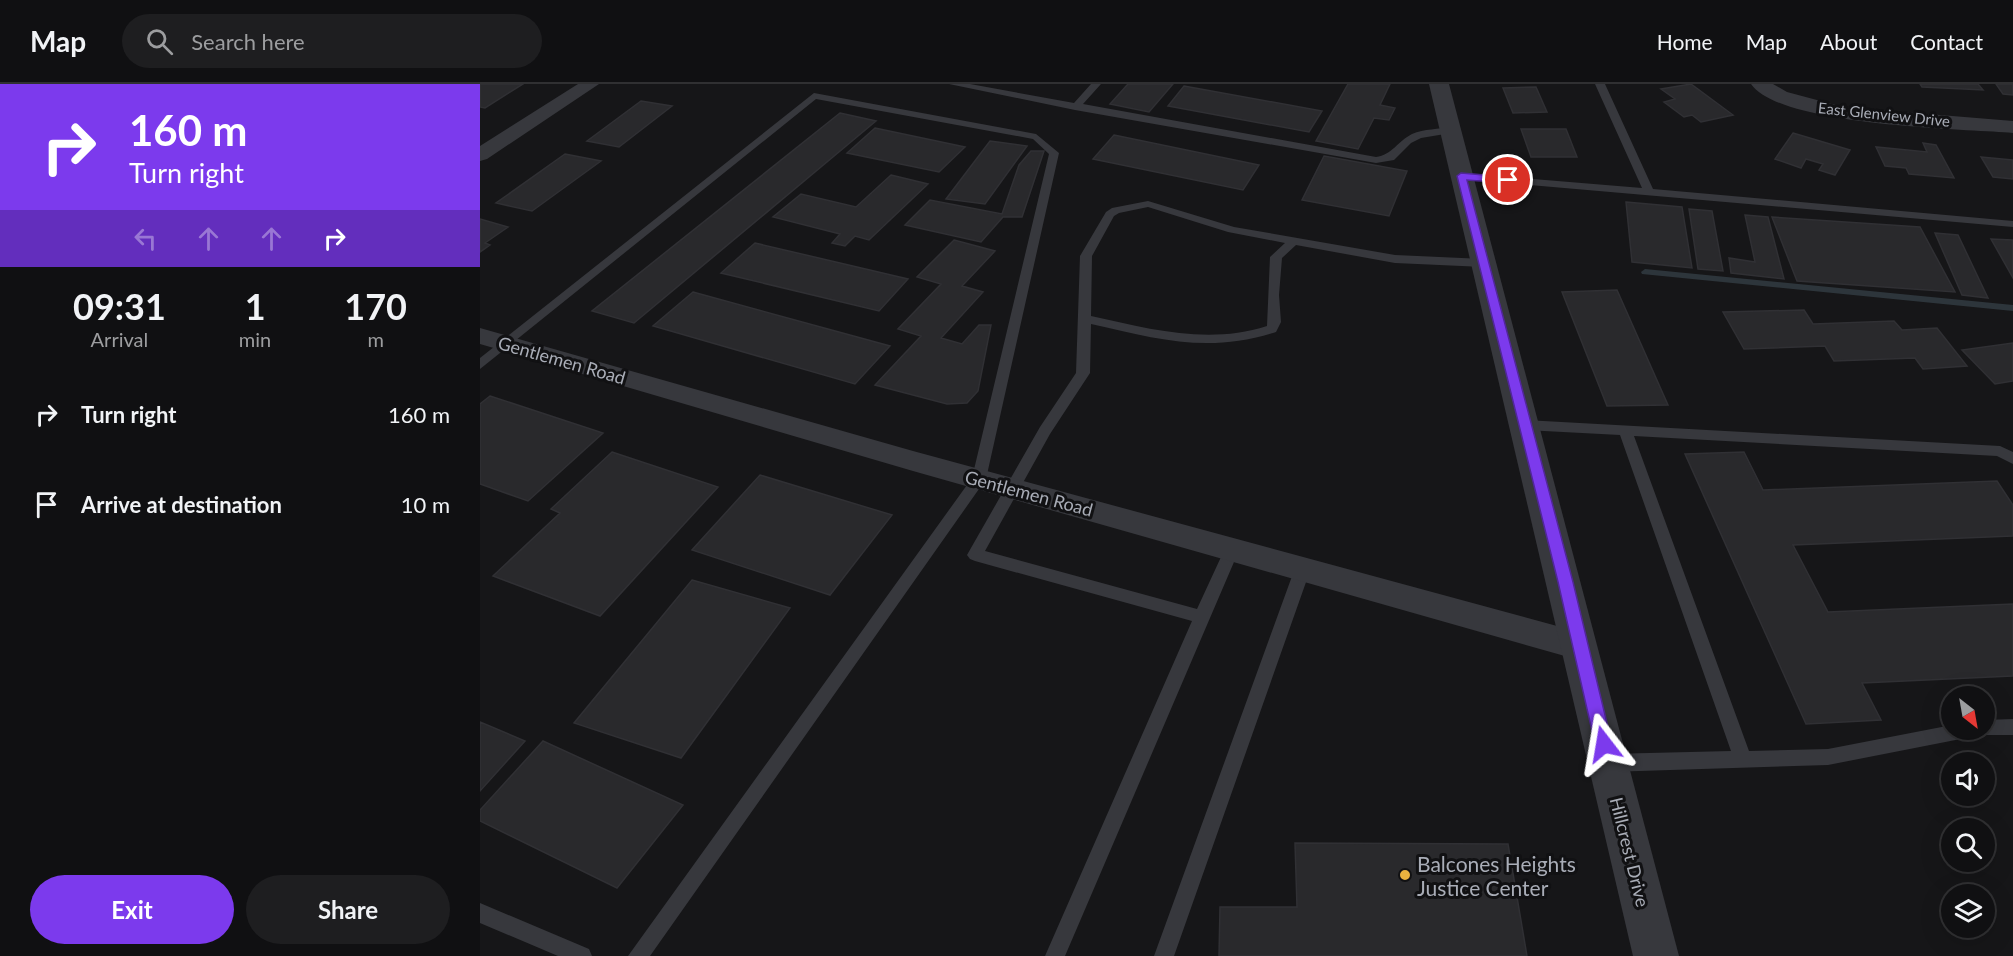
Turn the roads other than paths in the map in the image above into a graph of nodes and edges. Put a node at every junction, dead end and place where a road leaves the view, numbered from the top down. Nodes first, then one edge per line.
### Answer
1 (590, 84) edge
2 (954, 84) edge
3 (1096, 84) edge
4 (1439, 84) edge
5 (1600, 84) edge
6 (1760, 84) edge
7 (1075, 107) junction
8 (2013, 127) edge
9 (1451, 130) junction
10 (480, 155) edge
11 (1461, 176) junction
12 (1649, 192) junction
13 (2013, 224) edge
14 (1294, 241) junction
15 (1484, 263) junction
16 (1084, 319) junction
17 (493, 340) edge
18 (480, 365) edge
19 (1525, 425) junction
20 (1625, 431) junction
21 (2013, 459) edge
22 (979, 479) junction
23 (1014, 488) junction
24 (1232, 548) junction
25 (1303, 568) junction
26 (1202, 617) junction
27 (1579, 646) junction
28 (2013, 727) edge
29 (1995, 728) edge
30 (1941, 736) edge
31 (1743, 759) junction
32 (1608, 763) junction
33 (480, 913) edge
34 (582, 956) edge
35 (638, 956) edge
36 (1055, 956) edge
37 (1164, 956) edge
38 (1656, 956) edge

1 - 10 street
2 - 7 lane
3 - 7 lane
4 - 9 street, Hillcrest Drive
5 - 12 lane
6 - 8 street, East Glenview Drive
7 - 9 lane
9 - 11 street, Hillcrest Drive
11 - 12 lane
11 - 15 street, Hillcrest Drive
12 - 13 lane
14 - 15 lane
14 - 16 lane
14 - 16 lane
15 - 19 street, Hillcrest Drive
16 - 23 lane
17 - 18 lane
17 - 22 street, Gentlemen Road
17 - 22 lane
19 - 20 lane
19 - 27 street, Hillcrest Drive
20 - 21 lane
20 - 31 lane
22 - 23 street, Gentlemen Road
22 - 35 lane
23 - 24 street, Gentlemen Road
23 - 26 lane
24 - 25 street, Gentlemen Road
24 - 26 lane
25 - 27 street, Gentlemen Road
25 - 37 lane
26 - 36 lane
27 - 32 street, Hillcrest Drive
28 - 29 lane
30 - 31 lane
31 - 32 lane
32 - 38 street, Hillcrest Drive
33 - 34 lane

